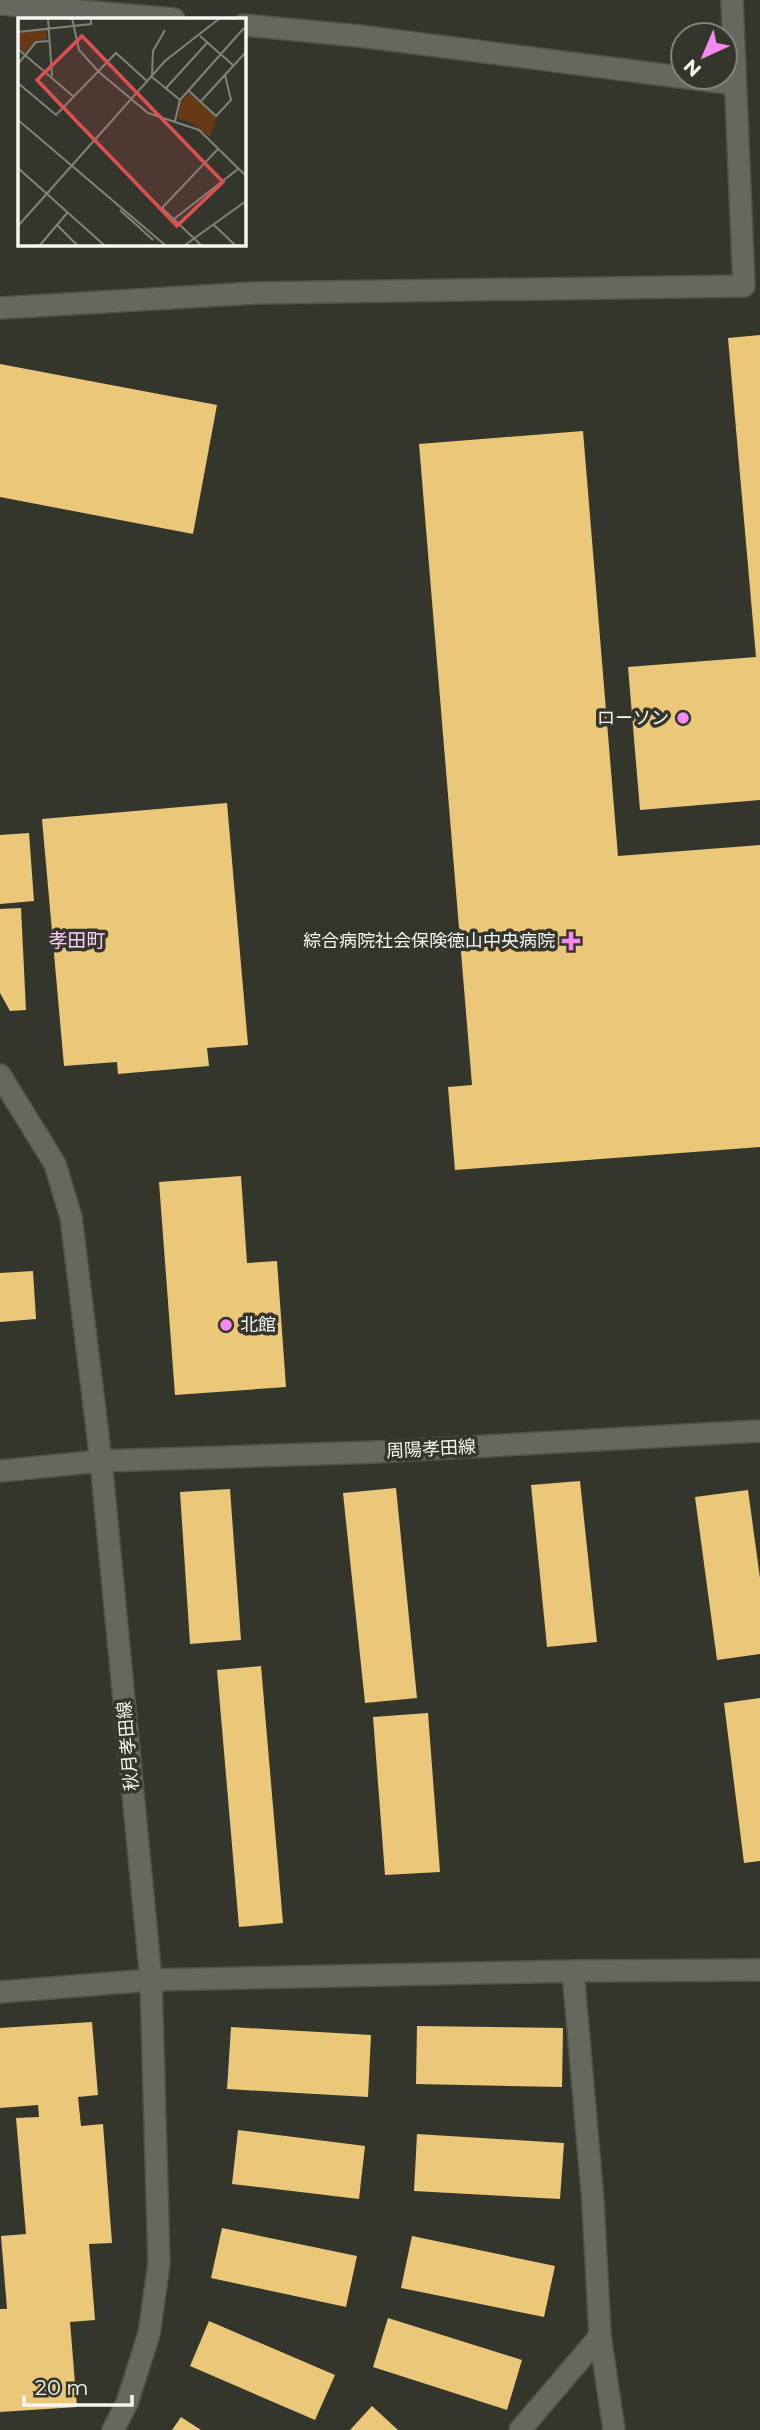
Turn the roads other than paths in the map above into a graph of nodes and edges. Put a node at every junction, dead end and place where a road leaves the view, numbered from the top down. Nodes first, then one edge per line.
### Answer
1 (732, 0) edge
2 (0, 4) edge
3 (162, 18) edge
4 (733, 21) edge
5 (245, 25) edge
6 (669, 76) edge
7 (735, 91) edge
8 (0, 308) edge
9 (0, 1075) edge
10 (760, 1432) edge
11 (101, 1461) junction
12 (0, 1471) edge
13 (760, 1970) edge
14 (573, 1971) junction
15 (150, 1980) junction
16 (0, 1993) edge
17 (600, 2336) junction
18 (114, 2430) edge
19 (520, 2430) edge
20 (614, 2430) edge

1 - 4 street
2 - 3 street
5 - 6 street
7 - 8 street
9 - 11 street, 秋月孝田線
10 - 11 street, 周陽孝田線
11 - 12 street, 周陽孝田線
11 - 15 street, 秋月孝田線
13 - 14 street
14 - 15 street
14 - 17 street
15 - 16 street
15 - 18 street, 秋月孝田線
17 - 19 street
17 - 20 street

